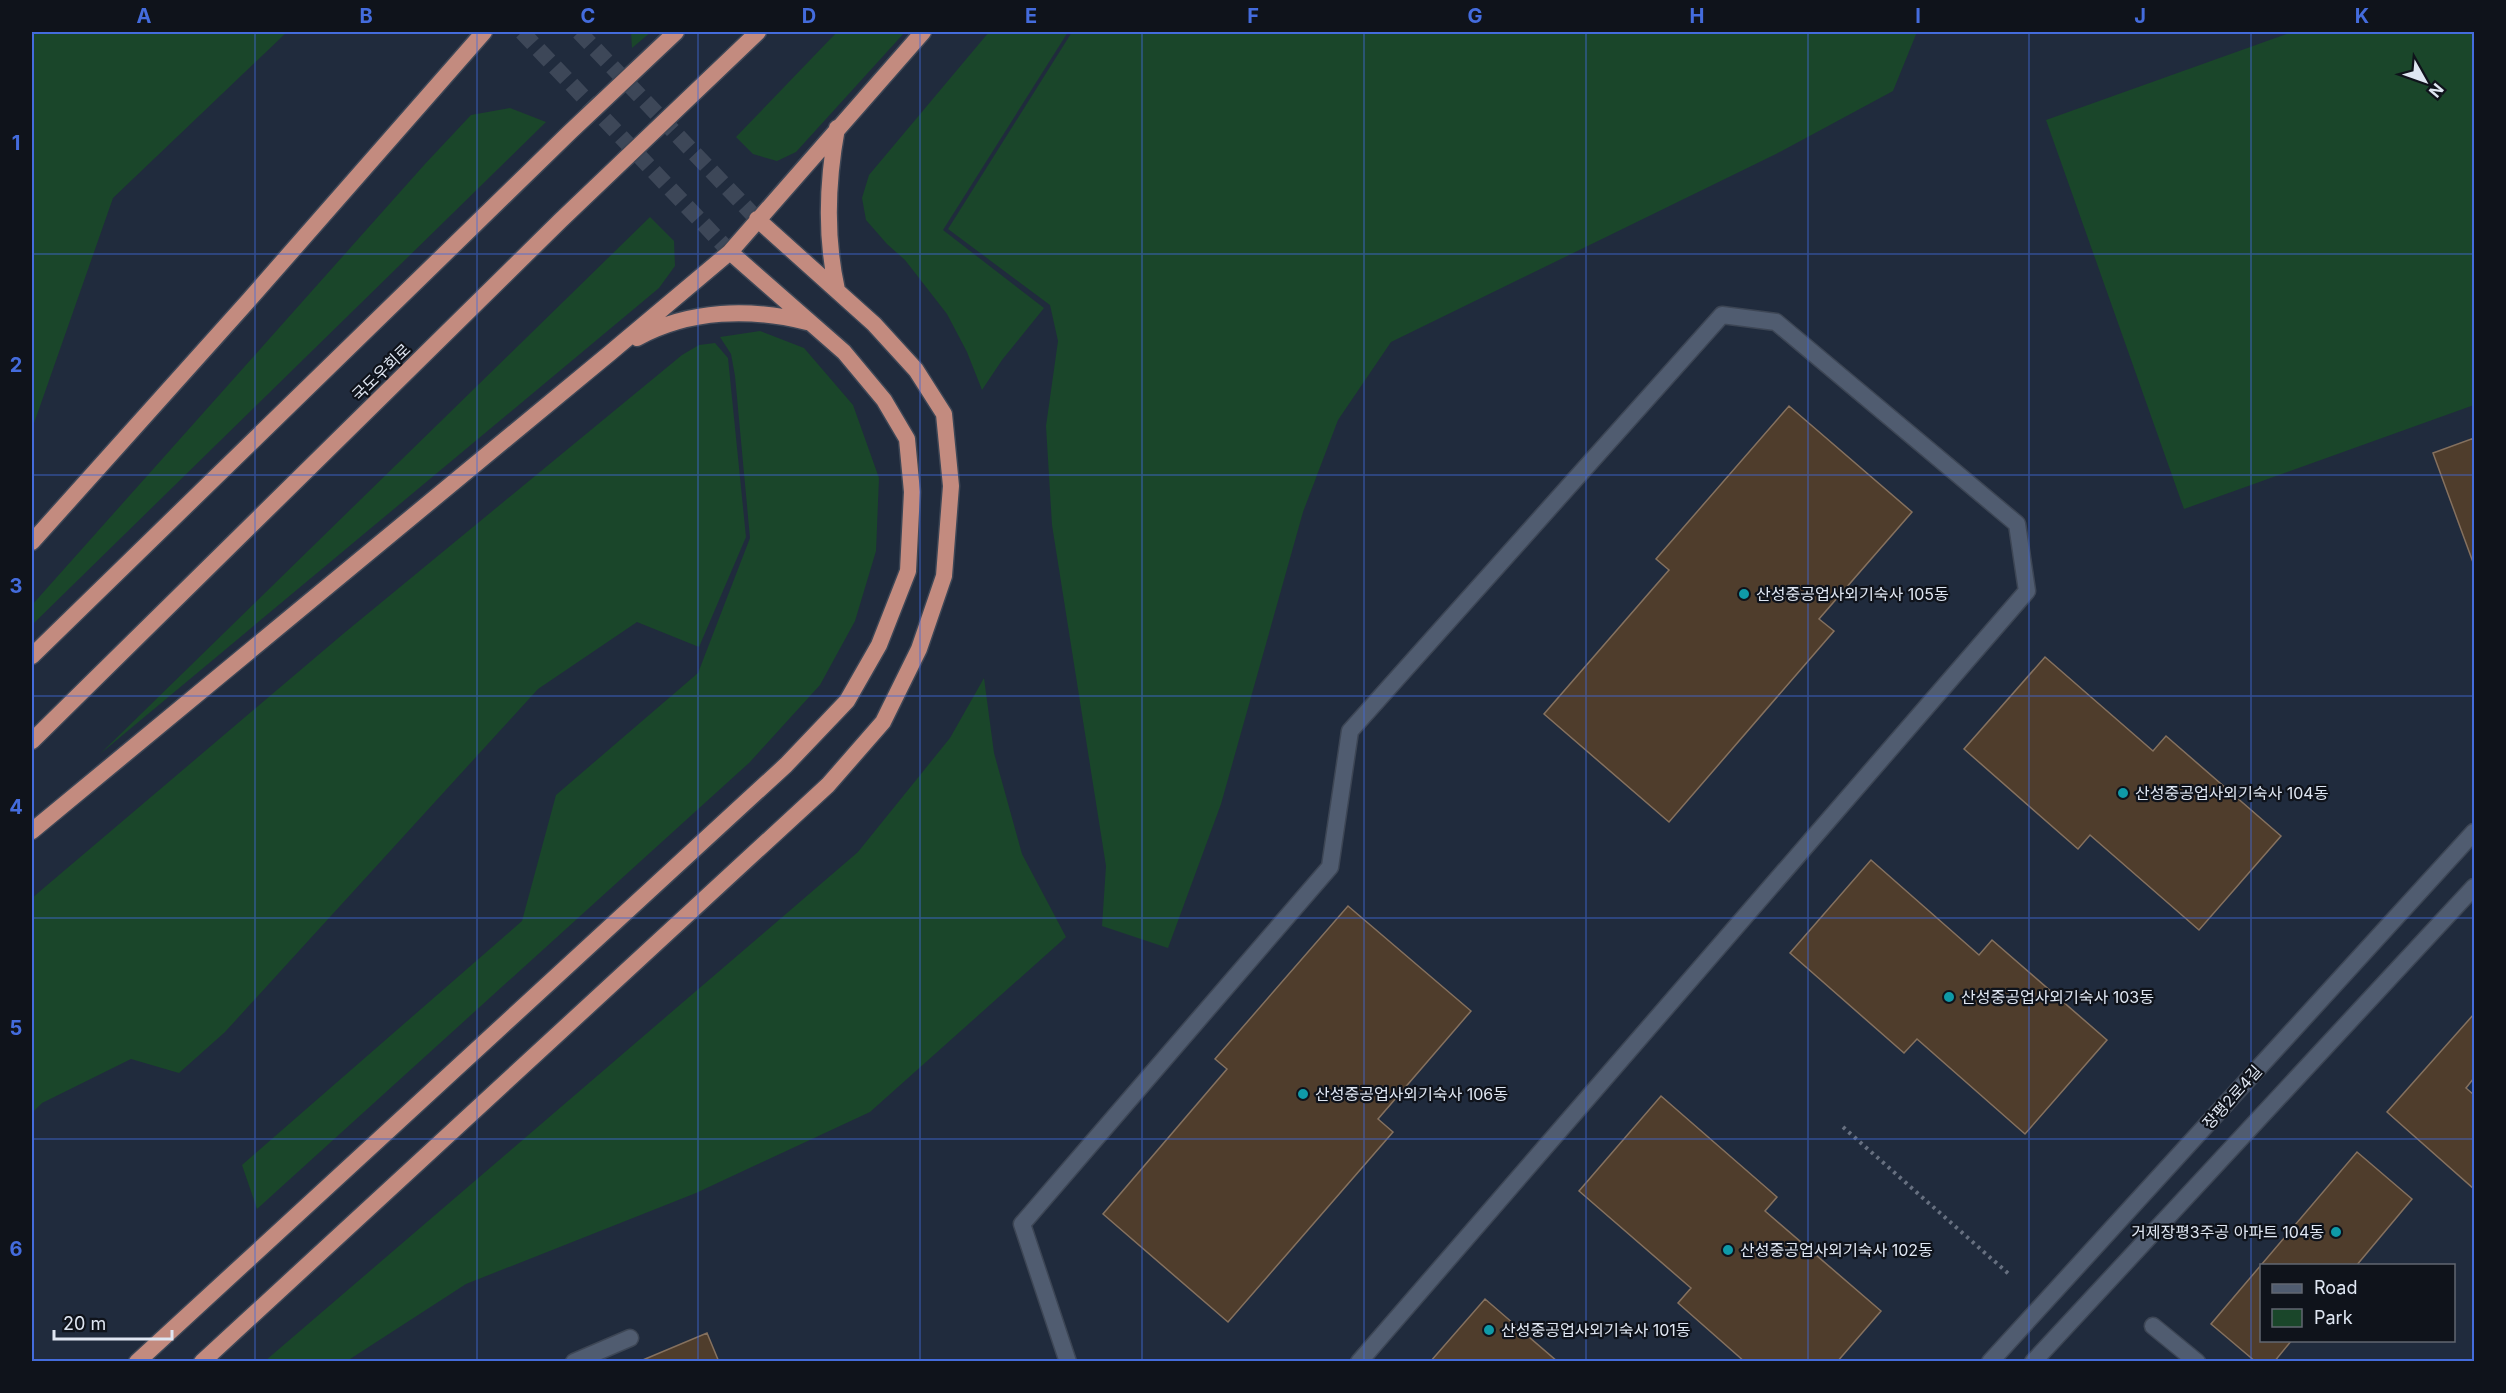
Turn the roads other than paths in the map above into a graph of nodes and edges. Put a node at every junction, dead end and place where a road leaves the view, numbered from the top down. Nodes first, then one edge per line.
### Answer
1 (484, 32) edge
2 (676, 32) edge
3 (758, 32) edge
4 (923, 32) edge
5 (837, 127) junction
6 (757, 219) junction
7 (730, 252) junction
8 (837, 290) junction
9 (809, 322) junction
10 (610, 353) junction
11 (32, 542) edge
12 (32, 656) edge
13 (32, 741) edge
14 (32, 831) edge
15 (2475, 832) edge
16 (2475, 887) edge
17 (2154, 1326) dead end
18 (630, 1338) dead end
19 (137, 1362) edge
20 (202, 1362) edge
21 (574, 1362) edge
22 (1068, 1362) edge
23 (1359, 1362) edge
24 (1990, 1362) edge
25 (2033, 1362) edge
26 (2197, 1362) edge

1 - 11 highway
2 - 12 highway
3 - 13 highway, 국도우회로
4 - 5 highway
5 - 6 highway
5 - 8 highway
6 - 7 highway
6 - 8 highway
7 - 9 highway
7 - 10 highway
8 - 20 highway
9 - 10 highway
9 - 19 highway
10 - 14 highway
15 - 24 street, 장평2로4길
16 - 25 street, 장평2로4길
17 - 26 street
18 - 21 street
22 - 23 street

